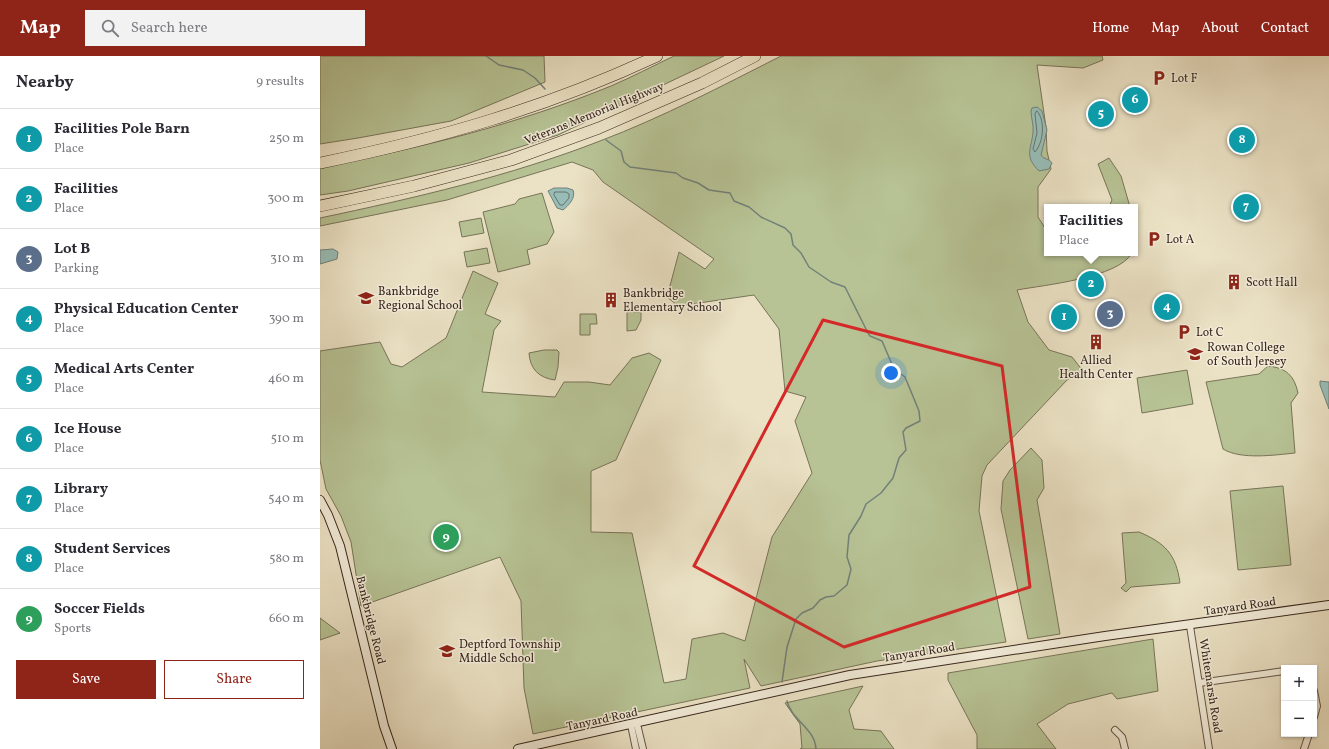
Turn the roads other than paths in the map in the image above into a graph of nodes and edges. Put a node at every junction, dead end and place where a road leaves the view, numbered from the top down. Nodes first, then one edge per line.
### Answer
1 (657, 56) edge
2 (755, 56) edge
3 (320, 159) edge
4 (333, 160) junction
5 (320, 163) edge
6 (320, 206) edge
7 (320, 500) edge
8 (1329, 605) edge
9 (1190, 626) junction
10 (1281, 671) edge
11 (1199, 683) junction
12 (634, 724) junction
13 (1115, 730) dead end
14 (1308, 737) edge
15 (392, 749) edge
16 (518, 749) edge
17 (636, 749) edge
18 (643, 749) edge
19 (1125, 749) edge
20 (1209, 749) edge
21 (1304, 749) edge

1 - 4 highway
2 - 6 highway, Veterans Memorial Highway
3 - 4 highway
4 - 5 highway
7 - 15 street, Bankbridge Road
8 - 9 street, Tanyard Road
9 - 11 street, Whitemarsh Road
9 - 12 street, Tanyard Road
10 - 11 street
11 - 20 street, Whitemarsh Road
12 - 16 street, Tanyard Road
12 - 17 street
12 - 18 street
13 - 19 street
14 - 21 street

